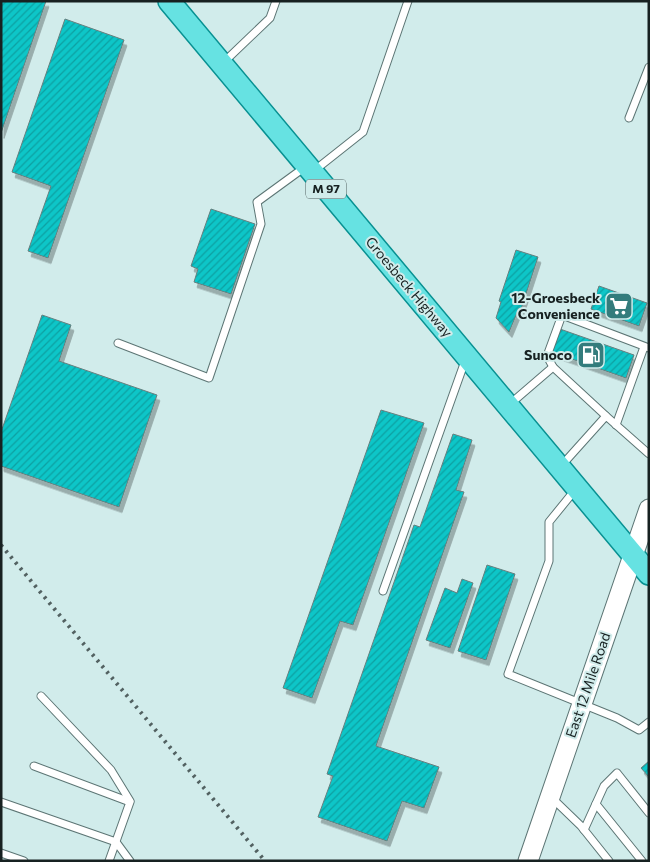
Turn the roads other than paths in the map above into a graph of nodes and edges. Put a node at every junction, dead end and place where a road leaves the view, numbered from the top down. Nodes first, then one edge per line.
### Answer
1 (276, 1) edge
2 (408, 1) edge
3 (172, 2) edge
4 (222, 64) junction
5 (649, 67) edge
6 (630, 118) dead end
7 (310, 169) junction
8 (118, 343) dead end
9 (646, 348) edge
10 (467, 356) junction
11 (553, 367) junction
12 (508, 406) junction
13 (606, 416) junction
14 (616, 425) junction
15 (649, 454) edge
16 (560, 468) junction
17 (577, 488) junction
18 (649, 509) edge
19 (632, 554) junction
20 (649, 574) edge
21 (383, 592) dead end
22 (41, 696) dead end
23 (582, 703) junction
24 (649, 722) edge
25 (34, 766) dead end
26 (550, 796) junction
27 (1, 802) edge
28 (130, 802) junction
29 (596, 804) junction
30 (649, 813) edge
31 (584, 830) junction
32 (116, 842) junction
33 (1, 852) edge
34 (24, 861) edge
35 (110, 861) edge
36 (130, 861) edge
37 (528, 861) edge
38 (609, 861) edge
39 (642, 861) edge

1 - 4 lane
2 - 7 lane
3 - 4 main road, Groesbeck Highway / M 97
4 - 7 main road, Groesbeck Highway / M 97
5 - 6 lane
7 - 8 lane
7 - 10 main road, Groesbeck Highway / M 97
9 - 11 lane
9 - 14 lane
10 - 12 main road, Groesbeck Highway / M 97
10 - 21 lane
11 - 12 lane
11 - 13 lane
12 - 16 main road, Groesbeck Highway / M 97
13 - 14 lane
13 - 16 lane
14 - 15 lane
16 - 17 main road, Groesbeck Highway / M 97
17 - 19 main road, Groesbeck Highway / M 97
17 - 23 lane
18 - 19 main road, East 12 Mile Road
19 - 20 main road, Groesbeck Highway / M 97
19 - 23 main road, East 12 Mile Road
22 - 28 lane
23 - 24 lane
23 - 26 main road, East 12 Mile Road
25 - 28 lane
26 - 31 lane
26 - 37 main road, East 12 Mile Road
27 - 32 lane
28 - 32 lane
29 - 30 lane
29 - 31 lane
29 - 39 lane
31 - 38 lane
32 - 35 lane
32 - 36 lane
33 - 34 lane

